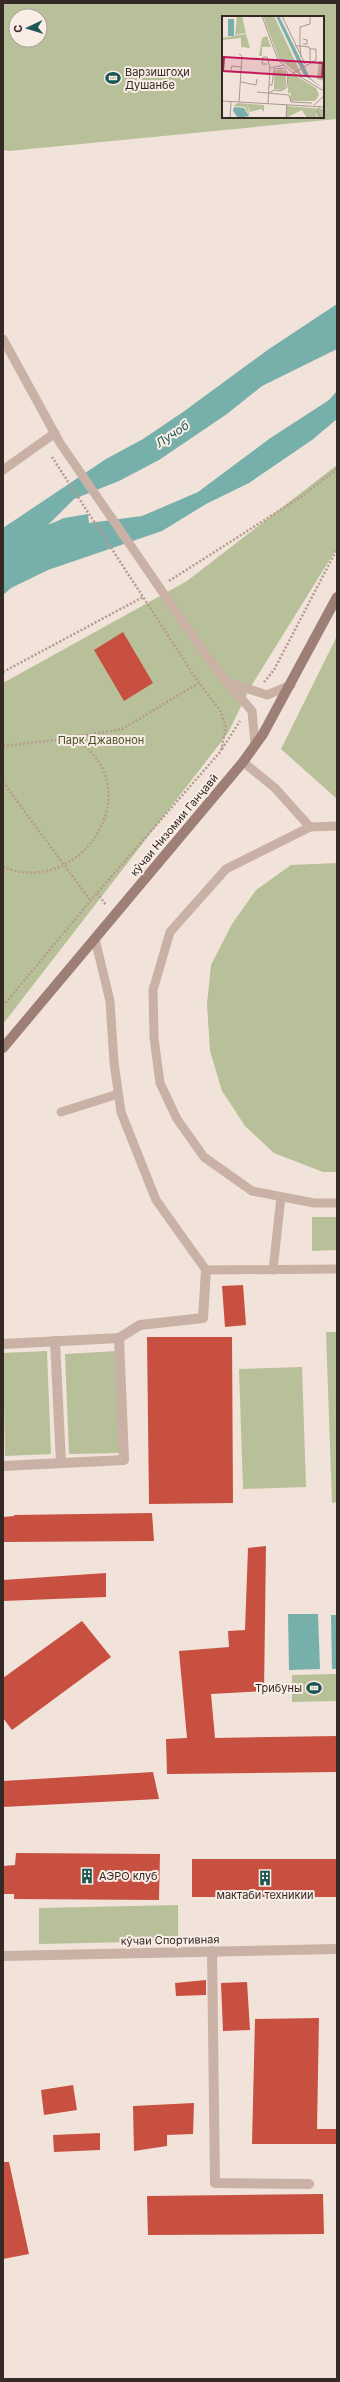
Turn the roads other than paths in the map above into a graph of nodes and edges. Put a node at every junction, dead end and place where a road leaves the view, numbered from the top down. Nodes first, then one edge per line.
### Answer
1 (3, 339) edge
2 (55, 433) junction
3 (3, 470) edge
4 (337, 597) edge
5 (227, 682) junction
6 (291, 685) junction
7 (255, 744) junction
8 (243, 762) junction
9 (337, 826) edge
10 (310, 827) junction
11 (95, 939) junction
12 (3, 1048) edge
13 (118, 1094) junction
14 (61, 1112) dead end
15 (281, 1197) junction
16 (337, 1203) edge
17 (337, 1269) edge
18 (206, 1270) junction
19 (273, 1270) junction
20 (119, 1338) junction
21 (55, 1341) junction
22 (3, 1344) edge
23 (61, 1463) junction
24 (3, 1466) edge
25 (337, 1949) edge
26 (212, 1951) junction
27 (3, 1956) edge
28 (309, 2184) dead end

1 - 2 lane
2 - 3 lane
2 - 5 lane
4 - 6 street, кӯчаи Низомии Ганҷавӣ
5 - 6 lane
5 - 7 lane
6 - 7 street, кӯчаи Низомии Ганҷавӣ
7 - 8 street, кӯчаи Низомии Ганҷавӣ
8 - 10 lane
8 - 11 street, кӯчаи Низомии Ганҷавӣ
9 - 10 lane
10 - 15 lane
11 - 12 street, кӯчаи Низомии Ганҷавӣ
11 - 13 lane
13 - 14 lane
13 - 18 lane
15 - 16 lane
15 - 19 lane
17 - 19 lane
18 - 19 lane
18 - 20 street
20 - 21 street
20 - 23 street
21 - 22 street
21 - 23 street
23 - 24 street
25 - 26 street, кӯчаи Спортивная
26 - 27 street, кӯчаи Спортивная
26 - 28 street

